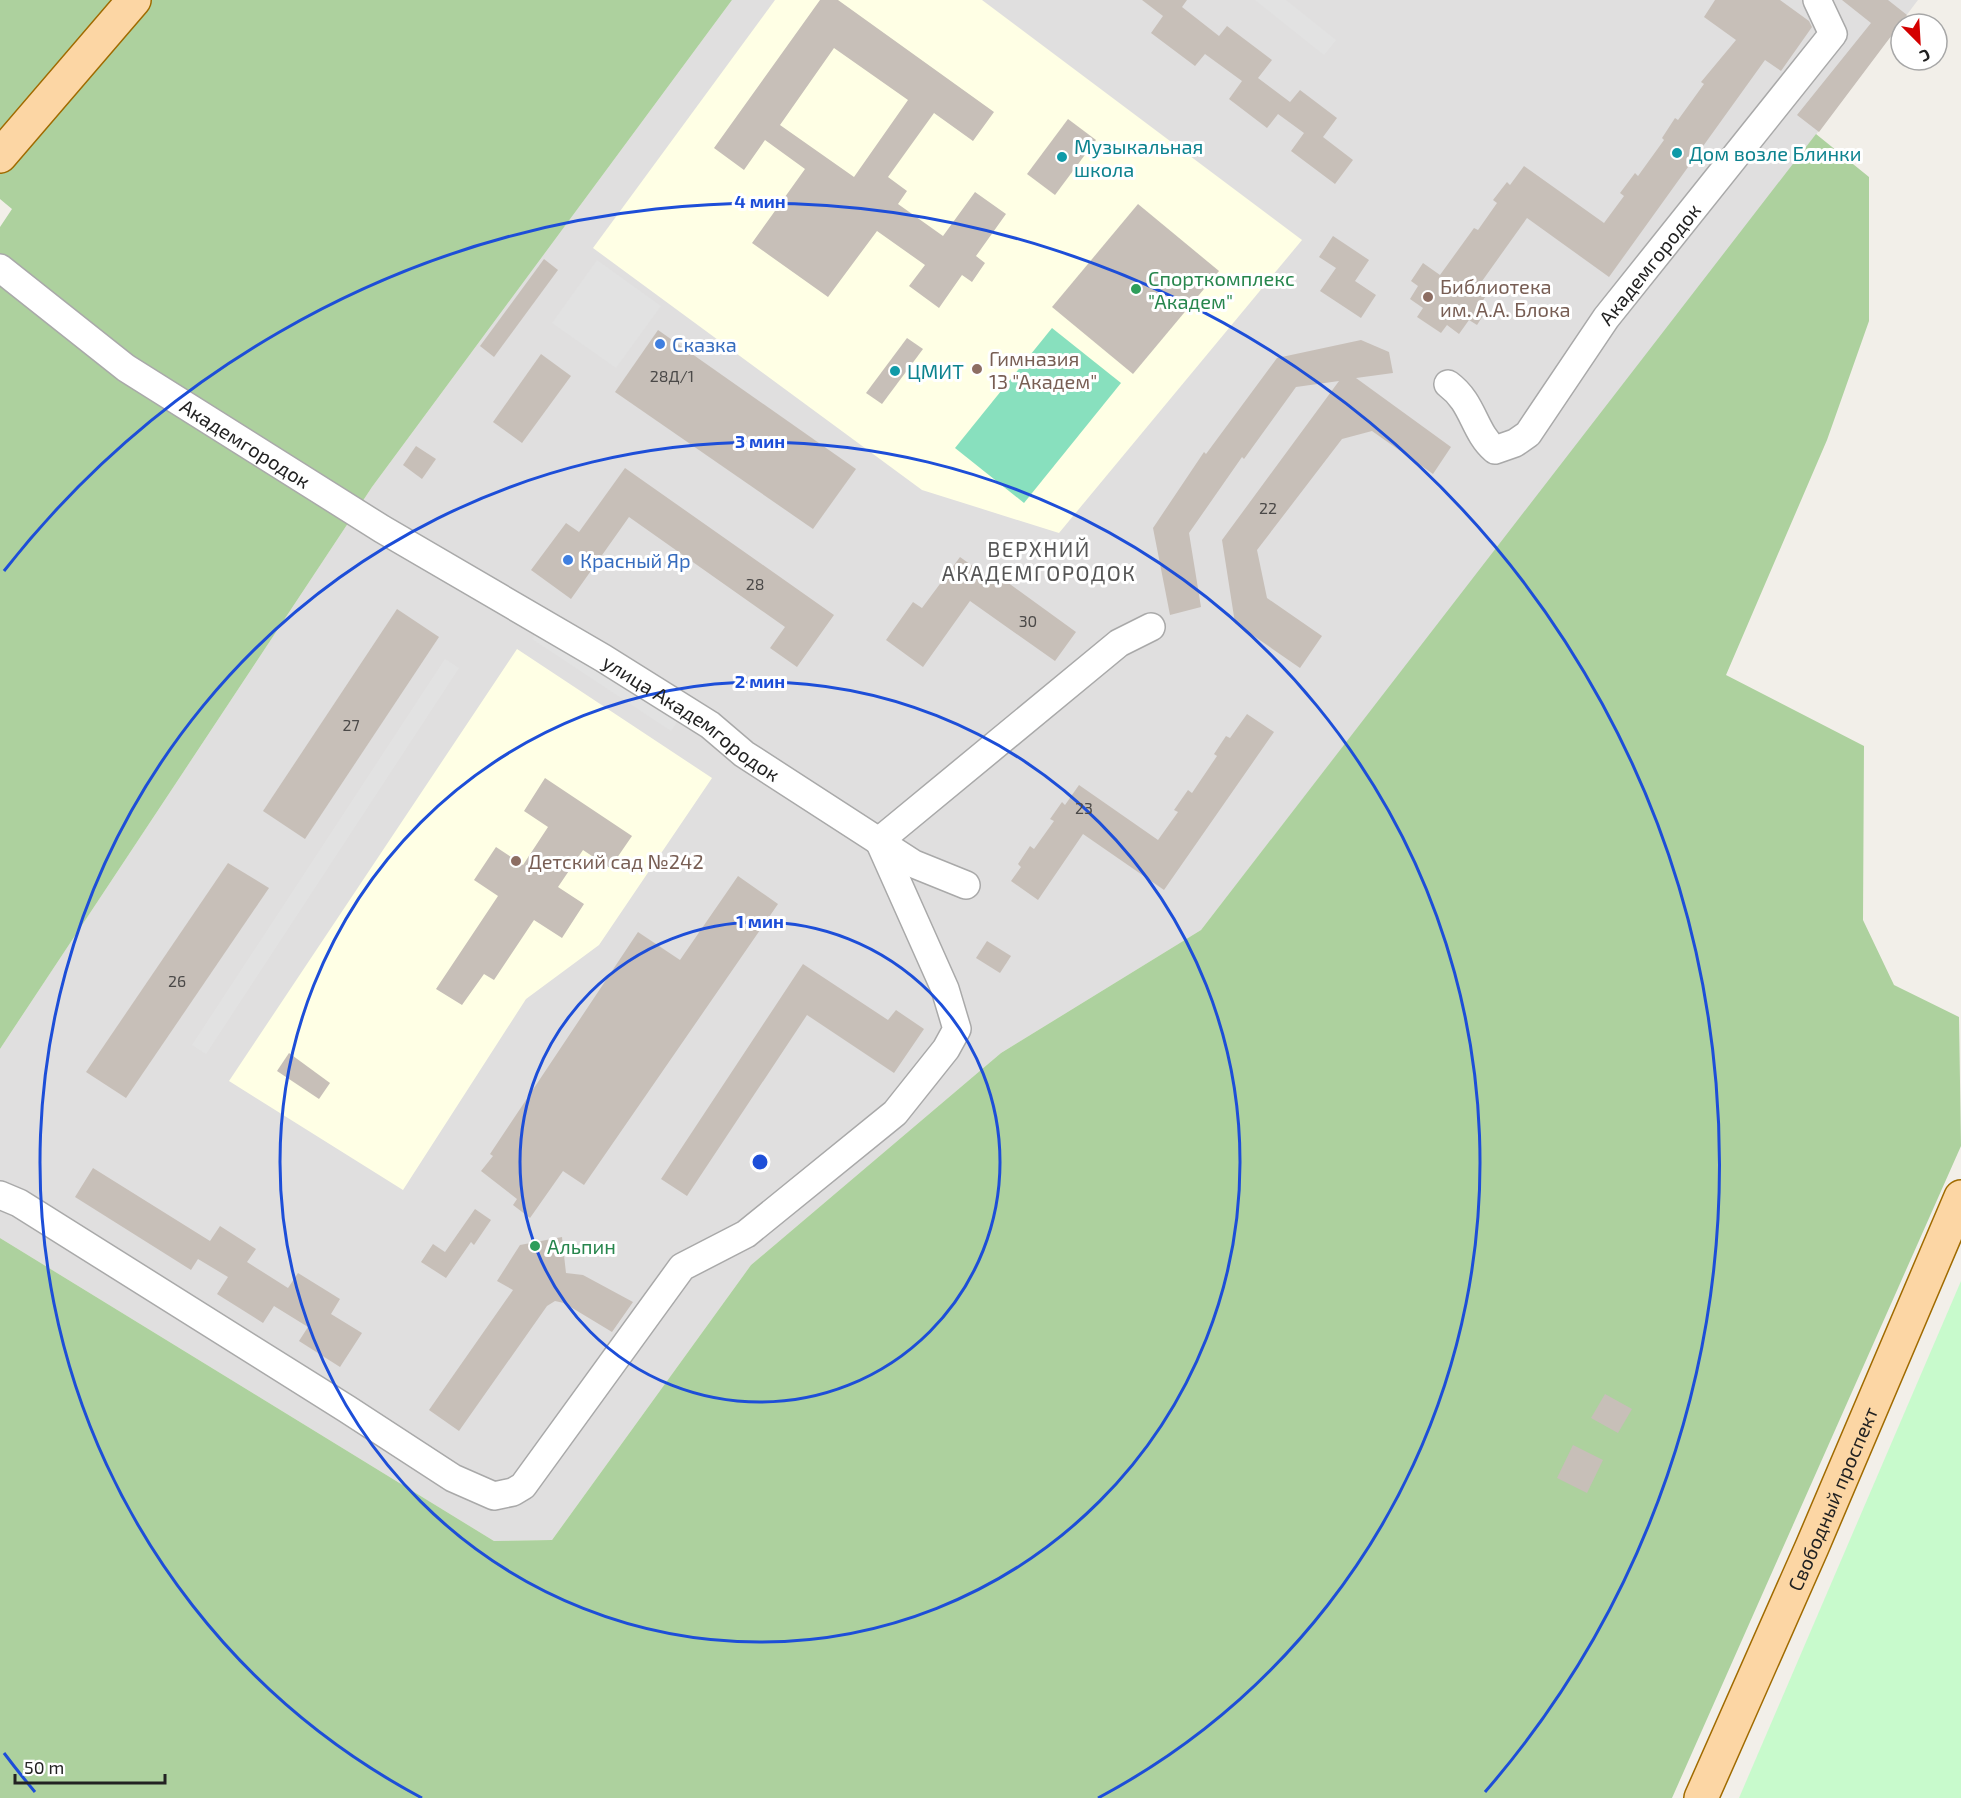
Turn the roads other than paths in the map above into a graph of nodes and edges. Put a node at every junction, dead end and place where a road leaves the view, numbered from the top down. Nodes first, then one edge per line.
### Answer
1 (134, 0) edge
2 (1817, 0) edge
3 (0, 156) edge
4 (0, 268) edge
5 (1448, 384) dead end
6 (502, 599) joint
7 (1151, 627) dead end
8 (879, 841) junction
9 (966, 885) dead end
10 (0, 1195) edge
11 (1961, 1197) edge
12 (1701, 1798) edge

1 - 3 main road
2 - 5 street, Академгородок
4 - 6 street, Академгородок
6 - 8 street, улица Академгородок
7 - 8 street
8 - 9 street, улица Академгородок
8 - 10 street
11 - 12 main road, Свободный проспект

